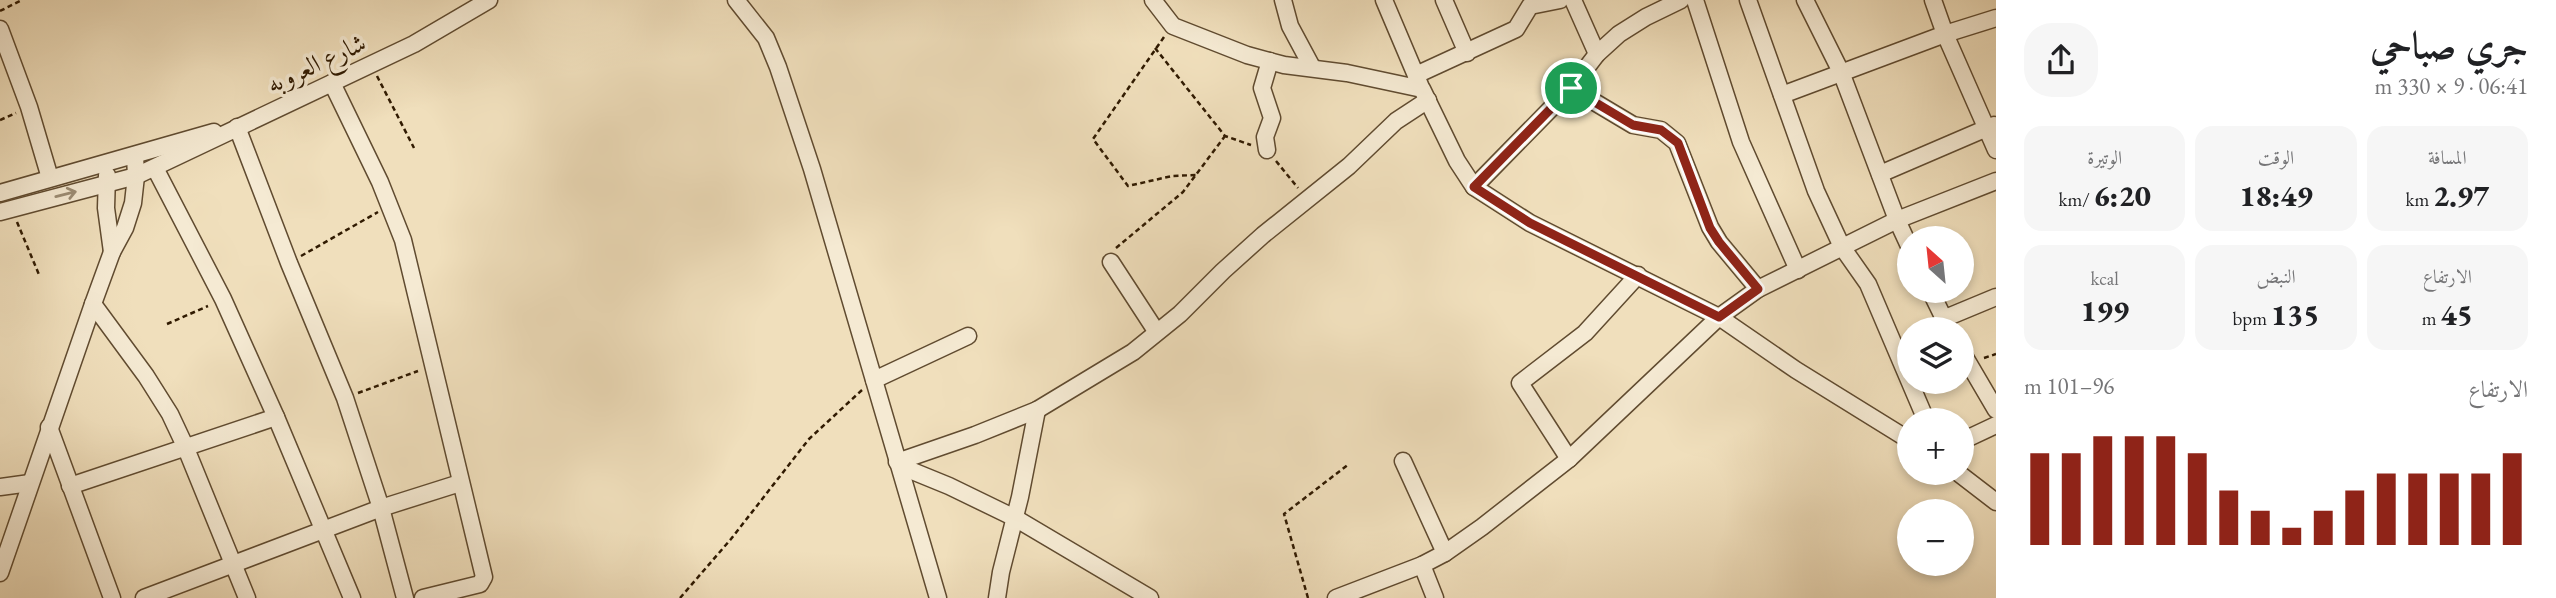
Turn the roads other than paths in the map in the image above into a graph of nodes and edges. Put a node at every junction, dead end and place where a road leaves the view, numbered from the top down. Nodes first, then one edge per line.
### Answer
1 (489, 0) edge
2 (736, 0) edge
3 (1153, 0) edge
4 (1283, 0) edge
5 (1384, 0) edge
6 (1444, 0) edge
7 (1560, 0) edge
8 (1573, 0) edge
9 (1681, 0) edge
10 (1695, 0) edge
11 (1748, 0) edge
12 (1805, 0) edge
13 (1933, 0) edge
14 (1996, 18) edge
15 (0, 29) edge
16 (1945, 34) junction
17 (1467, 53) junction
18 (1597, 54) junction
19 (1270, 61) junction
20 (1312, 68) junction
21 (1841, 72) junction
22 (332, 83) junction
23 (1422, 88) junction
24 (1571, 88) junction
25 (1782, 95) junction
26 (1991, 126) edge
27 (237, 127) junction
28 (1268, 150) dead end
29 (1996, 150) edge
30 (135, 156) junction
31 (108, 164) junction
32 (155, 168) junction
33 (1880, 174) junction
34 (136, 177) junction
35 (50, 178) junction
36 (1996, 181) edge
37 (107, 183) junction
38 (1474, 187) junction
39 (0, 193) edge
40 (6, 210) edge
41 (1897, 220) junction
42 (1900, 226) edge
43 (1842, 247) junction
44 (112, 252) junction
45 (1111, 262) road end
46 (1798, 270) junction
47 (1638, 275) junction
48 (1758, 289) junction
49 (1996, 297) edge
50 (93, 304) junction
51 (1719, 317) junction
52 (1959, 317) edge
53 (1156, 331) junction
54 (968, 336) dead end
55 (1974, 372) edge
56 (874, 380) junction
57 (1921, 408) edge
58 (1037, 410) junction
59 (1996, 410) edge
60 (276, 417) junction
61 (1996, 425) edge
62 (49, 427) junction
63 (1897, 433) edge
64 (1974, 436) edge
65 (185, 446) junction
66 (1569, 459) junction
67 (1403, 461) dead end
68 (898, 464) junction
69 (30, 483) junction
70 (460, 483) junction
71 (1974, 485) edge
72 (70, 486) junction
73 (0, 487) edge
74 (1996, 502) edge
75 (381, 508) junction
76 (1015, 518) junction
77 (323, 530) junction
78 (1446, 553) junction
79 (233, 565) junction
80 (1422, 565) junction
81 (0, 573) edge
82 (112, 598) edge
83 (144, 598) edge
84 (247, 598) edge
85 (352, 598) edge
86 (405, 598) edge
87 (423, 598) edge
88 (938, 598) edge
89 (997, 598) edge
90 (1150, 598) edge
91 (1337, 598) edge
92 (1435, 598) edge

1 - 22 street, شارع العروبه
2 - 56 street
3 - 19 street
4 - 20 street
5 - 23 street
6 - 17 street
7 - 17 street
8 - 18 street
9 - 18 street
10 - 46 street
11 - 25 street
12 - 21 street
13 - 16 street
14 - 16 street
15 - 35 street
16 - 21 street
16 - 26 street
17 - 23 street
18 - 24 street
19 - 20 street
19 - 28 street
20 - 23 street
21 - 25 street
21 - 33 street
22 - 27 street, شارع العروبه
22 - 70 street
23 - 38 street
23 - 53 street
24 - 38 street
24 - 48 street
25 - 43 street
26 - 29 street
26 - 33 street
27 - 30 street, شارع العروبه
27 - 32 street, شارع العروبه
27 - 75 street
30 - 31 street, شارع العروبه
30 - 34 street
31 - 35 street, شارع العروبه
31 - 37 street
32 - 34 street, شارع العروبه
32 - 60 street
33 - 41 street
34 - 37 street, شارع العروبه
34 - 44 street
35 - 39 street, شارع العروبه
36 - 41 street
40 -> 37 street, شارع العروبه
37 - 44 street
38 - 47 street
41 - 42 street
41 - 43 street
43 - 46 street
43 - 57 street
44 - 50 street
45 - 53 street
46 - 48 street
47 - 51 street
47 - 66 street
48 - 51 street
49 - 52 street
50 - 62 street
50 - 65 street
51 - 63 street
51 - 66 street
53 - 58 street
54 - 56 street
55 - 59 street
56 - 68 street
58 - 68 street
58 - 76 street
60 - 65 street
60 - 77 street
61 - 64 street
62 - 69 street
62 - 72 street
65 - 72 street
65 - 79 street
66 - 78 street
67 - 78 street
68 - 76 street
68 - 88 street
69 - 73 street
69 - 81 street
70 - 75 street
70 - 87 street
71 - 74 street
72 - 82 street
75 - 77 street
75 - 86 street
76 - 89 street
76 - 90 street
77 - 79 street
77 - 85 street
78 - 80 street
79 - 83 street
79 - 84 street
80 - 91 street
80 - 92 street

